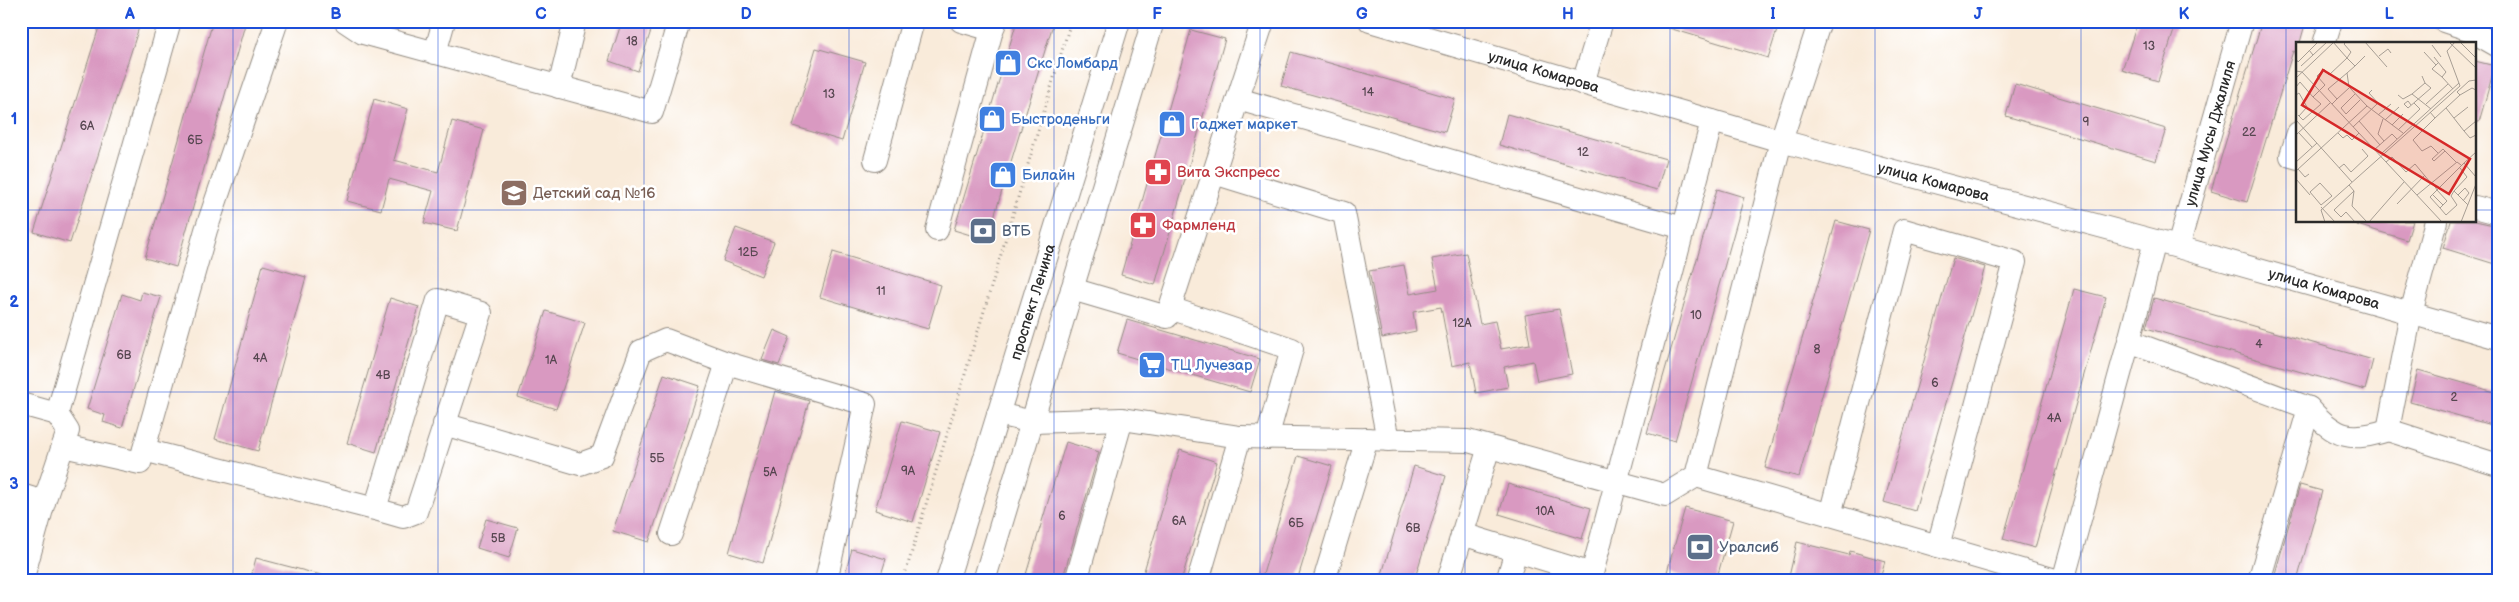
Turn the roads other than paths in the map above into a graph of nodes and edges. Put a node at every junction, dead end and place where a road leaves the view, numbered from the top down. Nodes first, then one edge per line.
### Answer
1 (170, 21) edge
2 (277, 21) edge
3 (345, 21) edge
4 (444, 21) edge
5 (575, 21) edge
6 (679, 21) edge
7 (913, 21) edge
8 (961, 21) edge
9 (1119, 21) edge
10 (1153, 21) edge
11 (1263, 21) edge
12 (1370, 21) edge
13 (1602, 21) edge
14 (1820, 21) edge
15 (2242, 21) edge
16 (2331, 21) edge
17 (2444, 21) edge
18 (994, 26) edge
19 (2325, 42) edge
20 (2498, 46) edge
21 (435, 52) junction
22 (1583, 83) junction
23 (559, 87) junction
24 (1238, 99) junction
25 (1712, 121) junction
26 (2296, 140) edge
27 (1781, 141) junction
28 (2296, 157) edge
29 (875, 160) dead end
30 (1214, 173) junction
31 (2476, 207) edge
32 (2498, 214) edge
33 (2436, 222) edge
34 (1684, 228) junction
35 (937, 230) dead end
36 (2155, 241) junction
37 (2178, 247) junction
38 (1072, 289) junction
39 (1170, 308) junction
40 (2411, 313) junction
41 (2498, 338) edge
42 (2129, 341) junction
43 (727, 363) junction
44 (21, 404) edge
45 (2309, 408) junction
46 (57, 414) junction
47 (998, 414) junction
48 (1122, 419) junction
49 (1033, 422) junction
50 (444, 424) junction
51 (2388, 430) junction
52 (1240, 437) junction
53 (1267, 438) junction
54 (1378, 440) junction
55 (63, 446) junction
56 (1489, 447) junction
57 (144, 450) junction
58 (2498, 465) edge
59 (1696, 476) junction
60 (1616, 481) junction
61 (21, 495) edge
62 (44, 502) junction
63 (375, 509) junction
64 (1830, 514) junction
65 (671, 534) dead end
66 (1462, 534) junction
67 (1938, 546) junction
68 (1516, 551) junction
69 (1591, 577) edge
70 (22, 581) edge
71 (826, 581) edge
72 (947, 581) edge
73 (984, 581) edge
74 (1076, 581) edge
75 (1198, 581) edge
76 (1324, 581) edge
77 (1448, 581) edge
78 (1507, 581) edge
79 (2059, 581) edge
80 (2063, 581) edge
81 (2259, 581) edge

1 - 46 street
2 - 57 street
3 - 21 street
4 - 21 street
5 - 23 street
6 - 23 street
7 - 29 street
8 - 18 street
9 - 47 street, проспект Ленина
10 - 38 street
11 - 24 street
12 - 22 street, улица Комарова
13 - 22 street
14 - 27 street
15 - 37 street, улица Мусы Джалиля
16 - 19 street
17 - 20 street
18 - 35 street
21 - 23 street
22 - 25 street, улица Комарова
24 - 30 street
24 - 34 street
25 - 27 street, улица Комарова
25 - 34 street
26 - 28 street
27 - 36 street, улица Комарова
27 - 59 street
30 - 39 street
30 - 54 street
31 - 32 street
33 - 40 street
34 - 60 street
36 - 37 street, улица Комарова
36 - 42 street
37 - 40 street, улица Комарова
38 - 39 street
38 - 49 street
39 - 53 street
40 - 41 street, улица Комарова
40 - 51 street
42 - 45 street
42 - 80 street
43 - 50 street
43 - 65 street
43 - 71 street
44 - 46 street
45 - 51 street
45 - 81 street
46 - 55 street
47 - 49 street
47 - 72 street, проспект Ленина
48 - 49 street
48 - 52 street
48 - 74 street
49 - 73 street
50 - 63 street
50 - 63 street
51 - 58 street
52 - 53 street
52 - 75 street
53 - 54 street
54 - 56 street
54 - 76 street
55 - 57 street
55 - 62 street
56 - 60 street
56 - 66 street
57 - 63 street
59 - 60 street
59 - 64 street
60 - 69 street
61 - 62 street
62 - 70 street
64 - 67 street
64 - 67 street
66 - 68 street
66 - 77 street
67 - 79 street
68 - 69 street
68 - 78 street

